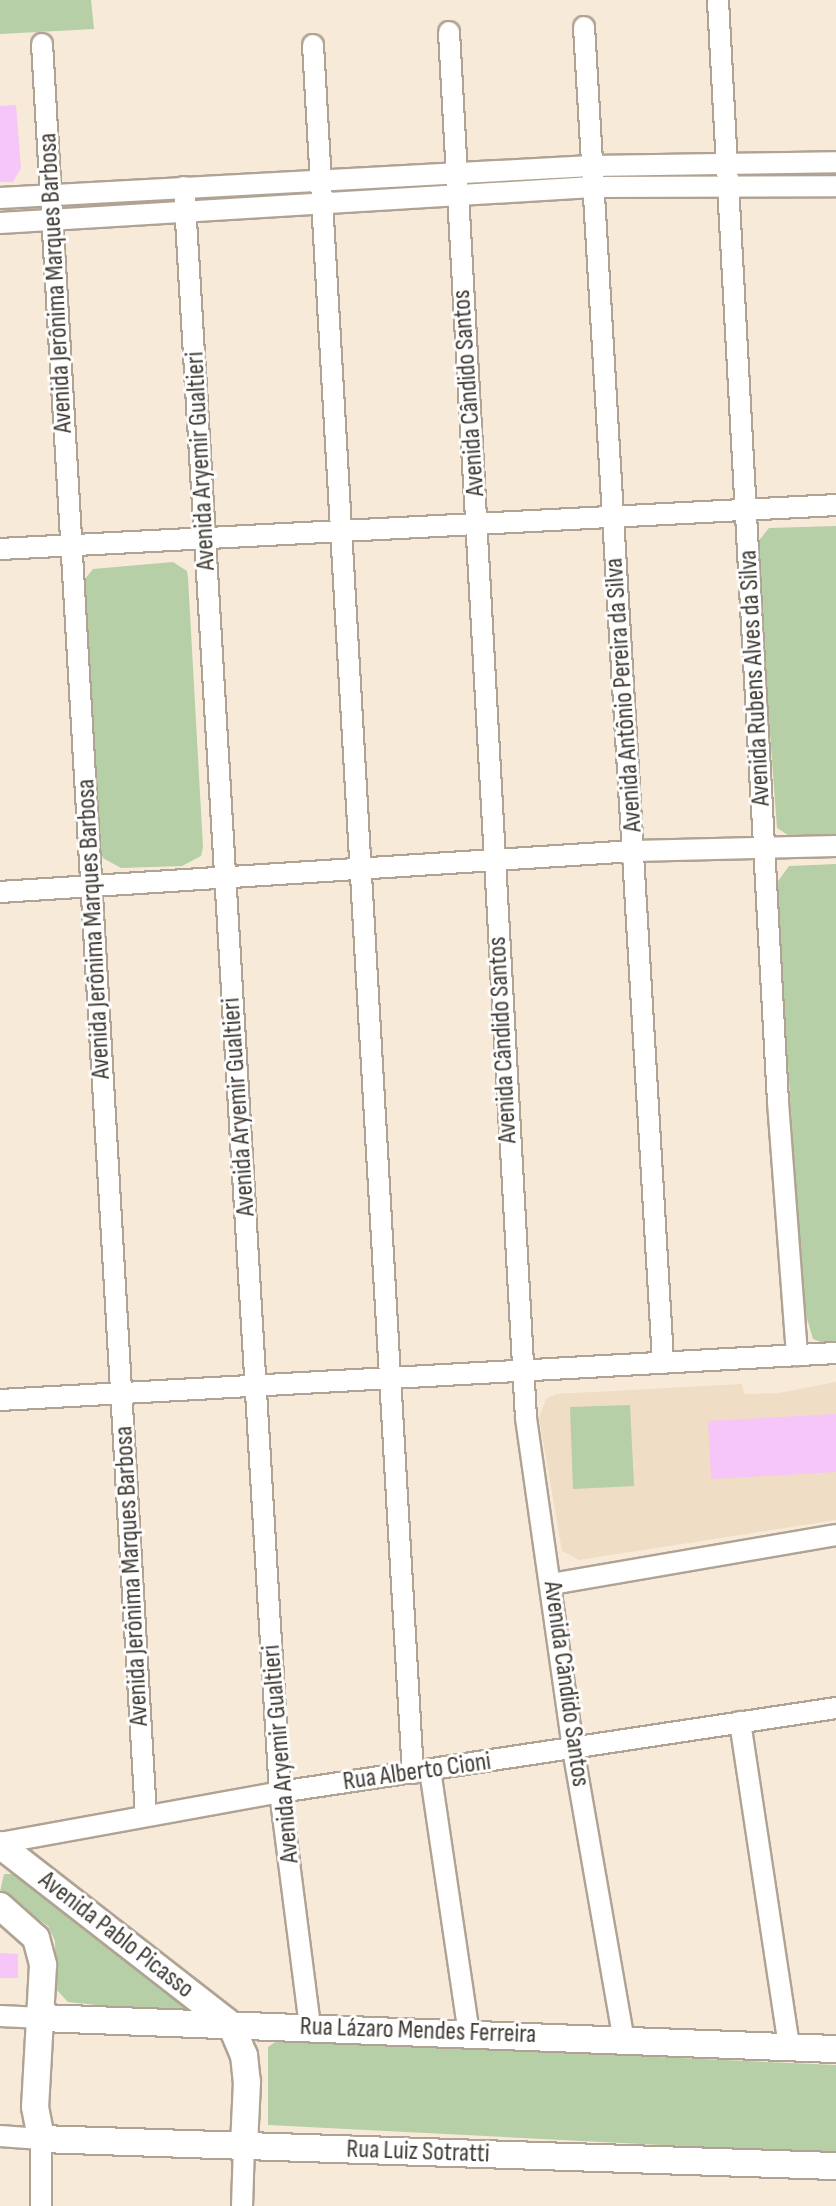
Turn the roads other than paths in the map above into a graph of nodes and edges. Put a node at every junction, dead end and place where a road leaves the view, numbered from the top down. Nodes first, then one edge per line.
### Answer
1 (718, 1) edge
2 (584, 27) dead end
3 (449, 32) dead end
4 (42, 44) dead end
5 (313, 45) dead end
6 (836, 162) edge
7 (591, 166) junction
8 (725, 167) junction
9 (454, 173) junction
10 (321, 181) junction
11 (836, 186) edge
12 (184, 187) junction
13 (592, 187) junction
14 (726, 191) junction
15 (51, 193) junction
16 (455, 195) junction
17 (0, 198) edge
18 (323, 203) junction
19 (186, 208) junction
20 (53, 217) junction
21 (0, 223) edge
22 (836, 505) edge
23 (745, 509) junction
24 (612, 515) junction
25 (478, 522) junction
26 (342, 530) junction
27 (206, 537) junction
28 (72, 545) junction
29 (0, 549) edge
30 (836, 846) edge
31 (764, 848) junction
32 (634, 851) junction
33 (492, 860) junction
34 (358, 869) junction
35 (224, 877) junction
36 (92, 886) junction
37 (0, 892) edge
38 (836, 1353) edge
39 (797, 1355) junction
40 (663, 1362) junction
41 (523, 1371) junction
42 (391, 1378) junction
43 (258, 1385) junction
44 (121, 1393) junction
45 (0, 1400) edge
46 (836, 1535) edge
47 (552, 1584) junction
48 (836, 1708) edge
49 (740, 1722) junction
50 (573, 1749) junction
51 (422, 1771) junction
52 (280, 1792) junction
53 (146, 1815) junction
54 (0, 1844) edge
55 (0, 1906) edge
56 (0, 2016) edge
57 (42, 2018) junction
58 (231, 2025) junction
59 (310, 2026) junction
60 (469, 2033) junction
61 (624, 2040) junction
62 (789, 2047) junction
63 (836, 2049) edge
64 (0, 2136) edge
65 (41, 2139) junction
66 (244, 2146) junction
67 (836, 2166) edge
68 (41, 2206) edge
69 (242, 2206) edge

1 - 8 street, Avenida Rubens Alves da Silva
2 - 7 street, Avenida Antônio Pereira da Silva
3 - 9 street, Avenida Cândido Santos
4 - 15 street, Avenida Jerônima Marques Barbosa
5 - 10 street
6 - 8 street
7 - 8 street
7 - 9 street
7 - 13 street, Avenida Antônio Pereira da Silva
8 - 14 street, Avenida Rubens Alves da Silva
9 - 10 street
9 - 16 street, Avenida Cândido Santos
10 - 12 street
10 - 18 street
11 - 14 street
12 - 15 street
12 - 19 street, Avenida Aryemir Gualtieri
13 - 14 street
13 - 16 street
13 - 24 street, Avenida Antônio Pereira da Silva
14 - 23 street, Avenida Rubens Alves da Silva
15 - 17 street
15 - 20 street, Avenida Jerônima Marques Barbosa
16 - 18 street
16 - 25 street, Avenida Cândido Santos
18 - 19 street
18 - 26 street
19 - 20 street
19 - 27 street, Avenida Aryemir Gualtieri
20 - 21 street
20 - 28 street, Avenida Jerônima Marques Barbosa
22 - 23 street
23 - 24 street
23 - 31 street, Avenida Rubens Alves da Silva
24 - 25 street
24 - 32 street, Avenida Antônio Pereira da Silva
25 - 26 street
25 - 33 street, Avenida Cândido Santos
26 - 27 street
26 - 34 street
27 - 28 street
27 - 35 street, Avenida Aryemir Gualtieri
28 - 29 street
28 - 36 street, Avenida Jerônima Marques Barbosa
30 - 31 street
31 - 32 street
31 - 39 street, Avenida Rubens Alves da Silva
32 - 33 street
32 - 40 street, Avenida Antônio Pereira da Silva
33 - 34 street
33 - 41 street, Avenida Cândido Santos
34 - 35 street
34 - 42 street
35 - 36 street
35 - 43 street, Avenida Aryemir Gualtieri
36 - 37 street
36 - 44 street, Avenida Jerônima Marques Barbosa
38 - 39 street
39 - 40 street
40 - 41 street
41 - 42 street
41 - 47 street, Avenida Cândido Santos
42 - 43 street
42 - 51 street
43 - 44 street
43 - 52 street, Avenida Aryemir Gualtieri
44 - 45 street
44 - 53 street, Avenida Jerônima Marques Barbosa
46 - 47 street
47 - 50 street, Avenida Cândido Santos
48 - 49 street, Rua Alberto Cioni
49 - 50 street, Rua Alberto Cioni
49 - 62 street
50 - 51 street, Rua Alberto Cioni
50 - 61 street, Avenida Cândido Santos
51 - 52 street, Rua Alberto Cioni
51 - 60 street
52 - 53 street, Rua Alberto Cioni
52 - 59 street, Avenida Aryemir Gualtieri
53 - 54 street, Rua Alberto Cioni
54 - 58 main road, Avenida Pablo Picasso
55 - 57 main road, Avenida Pablo Picasso
56 - 57 street, Rua Lázaro Mendes Ferreira
57 - 58 main road, Rua Lázaro Mendes Ferreira
57 - 65 main road, Avenida Pablo Picasso
58 - 59 main road, Rua Lázaro Mendes Ferreira
58 - 66 main road
59 - 60 main road, Rua Lázaro Mendes Ferreira
60 - 61 main road, Rua Lázaro Mendes Ferreira
61 - 62 main road, Rua Lázaro Mendes Ferreira
62 - 63 main road, Rua Lázaro Mendes Ferreira
64 - 65 street, Rua Luiz Sotratti
65 - 66 main road, Rua Luiz Sotratti
65 - 68 street
66 - 67 main road, Rua Luiz Sotratti
66 - 69 street

